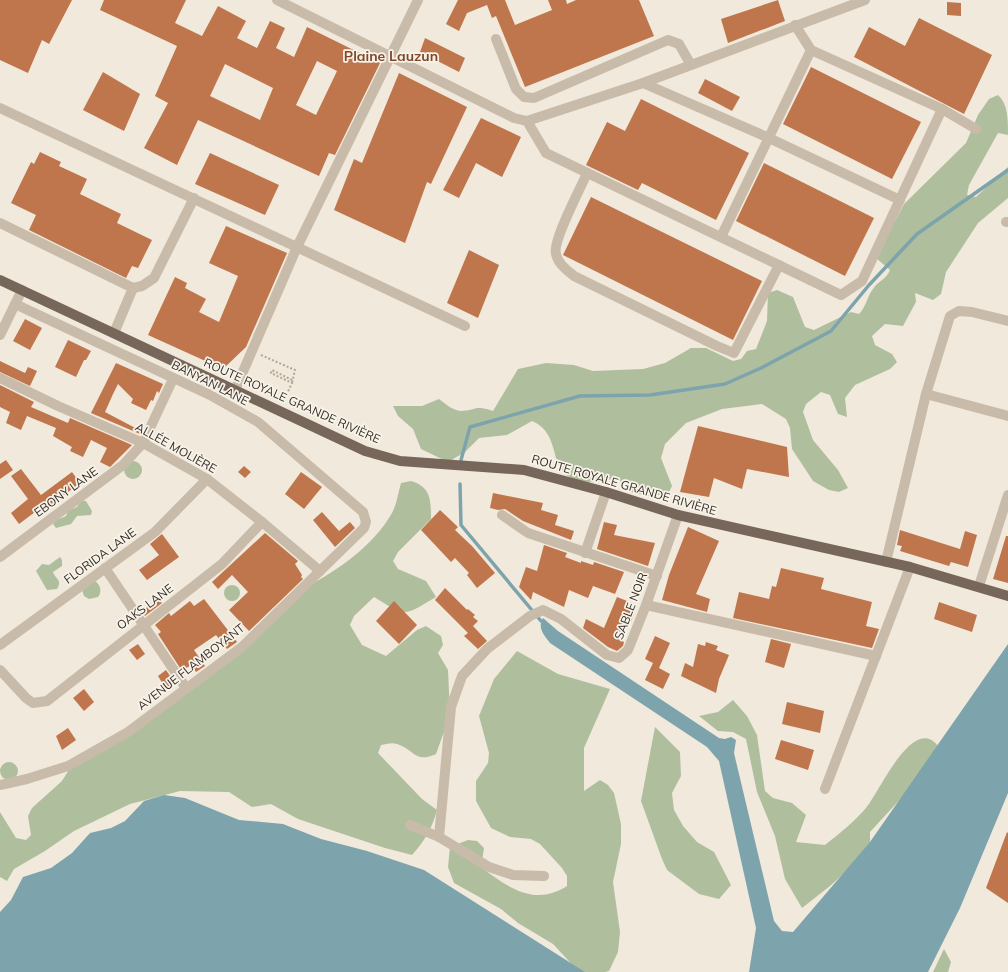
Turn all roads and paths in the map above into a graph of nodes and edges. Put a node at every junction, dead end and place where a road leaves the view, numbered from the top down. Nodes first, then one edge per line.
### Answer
1 (277, 0) edge
2 (418, 0) edge
3 (866, 0) edge
4 (795, 25) junction
5 (496, 39) dead end
6 (811, 50) junction
7 (391, 56) junction
8 (691, 65) junction
9 (643, 83) junction
10 (0, 108) edge
11 (942, 109) junction
12 (527, 121) junction
13 (976, 129) dead end
14 (769, 138) junction
15 (587, 173) junction
16 (194, 198) junction
17 (900, 200) junction
18 (0, 223) edge
19 (721, 237) junction
20 (297, 246) junction
21 (779, 265) junction
22 (0, 280) edge
23 (133, 288) junction
24 (22, 290) junction
25 (15, 304) junction
26 (1008, 321) edge
27 (465, 326) dead end
28 (114, 333) junction
29 (0, 335) edge
30 (251, 350) junction
31 (0, 378) edge
32 (173, 379) junction
33 (292, 381) junction
34 (235, 390) junction
35 (926, 394) junction
36 (282, 404) dead end
37 (1008, 416) edge
38 (143, 443) junction
39 (207, 479) junction
40 (606, 492) junction
41 (1008, 495) edge
42 (502, 515) dead end
43 (678, 515) junction
44 (262, 522) junction
45 (366, 522) joint
46 (585, 553) junction
47 (0, 557) edge
48 (886, 562) junction
49 (105, 568) junction
50 (910, 568) junction
51 (320, 571) junction
52 (657, 576) junction
53 (979, 586) junction
54 (1008, 596) edge
55 (646, 605) junction
56 (143, 625) junction
57 (0, 645) edge
58 (876, 656) junction
59 (2, 672) edge
60 (0, 685) edge
61 (186, 688) junction
62 (0, 785) edge
63 (826, 789) dead end
64 (410, 825) dead end
65 (440, 837) junction
66 (544, 876) dead end

1 - 7 street
2 - 7 street
3 - 4 street
4 - 6 street
4 - 8 street
5 - 8 street
6 - 11 street
6 - 14 street
7 - 12 street
7 - 20 street
8 - 9 street
9 - 12 street
9 - 14 street
10 - 16 street
11 - 13 street
11 - 17 street
12 - 15 street
14 - 17 street
14 - 19 street
15 - 19 street
15 - 21 street
16 - 20 street
16 - 23 street
17 - 21 street
18 - 23 street
19 - 21 street
20 - 27 street
20 - 30 street
22 - 24 main road, ROUTE ROYALE GRANDE RIVIÈRE
23 - 28 street
24 - 25 street
24 - 28 main road, ROUTE ROYALE GRANDE RIVIÈRE
25 - 29 street
25 - 32 street, BANYAN LANE
26 - 35 street
28 - 34 main road, ROUTE ROYALE GRANDE RIVIÈRE
30 - 33 path
30 - 34 street
31 - 38 street, ALLÉE MOLIÈRE
32 - 38 street, EBONY LANE
32 - 45 street, BANYAN LANE
33 - 33 path
33 - 36 path
34 - 40 main road, ROUTE ROYALE GRANDE RIVIÈRE
35 - 37 street
35 - 48 street
38 - 39 street, ALLÉE MOLIÈRE
38 - 47 street, EBONY LANE
39 - 44 street, ALLÉE MOLIÈRE
39 - 49 street, FLORIDA LANE
40 - 43 main road, ROUTE ROYALE GRANDE RIVIÈRE
40 - 46 street
41 - 53 street
42 - 46 street
43 - 48 main road, ROUTE ROYALE GRANDE RIVIÈRE
43 - 52 street, SABLE NOIR
44 - 51 street, ALLÉE MOLIÈRE
44 - 56 street, OAKS LANE
45 - 51 street, AVENUE FLAMBOYANT
46 - 52 street
48 - 50 main road, ROUTE ROYALE GRANDE RIVIÈRE
49 - 56 street
49 - 57 street, FLORIDA LANE
50 - 53 main road, ROUTE ROYALE GRANDE RIVIÈRE
50 - 58 street
51 - 61 street, AVENUE FLAMBOYANT
52 - 55 street, SABLE NOIR
53 - 54 main road, ROUTE ROYALE GRANDE RIVIÈRE
55 - 58 street
55 - 65 street, SABLE NOIR
56 - 59 street, OAKS LANE
56 - 61 street
58 - 63 street
59 - 60 street
61 - 62 street, AVENUE FLAMBOYANT
64 - 65 street
65 - 66 street

